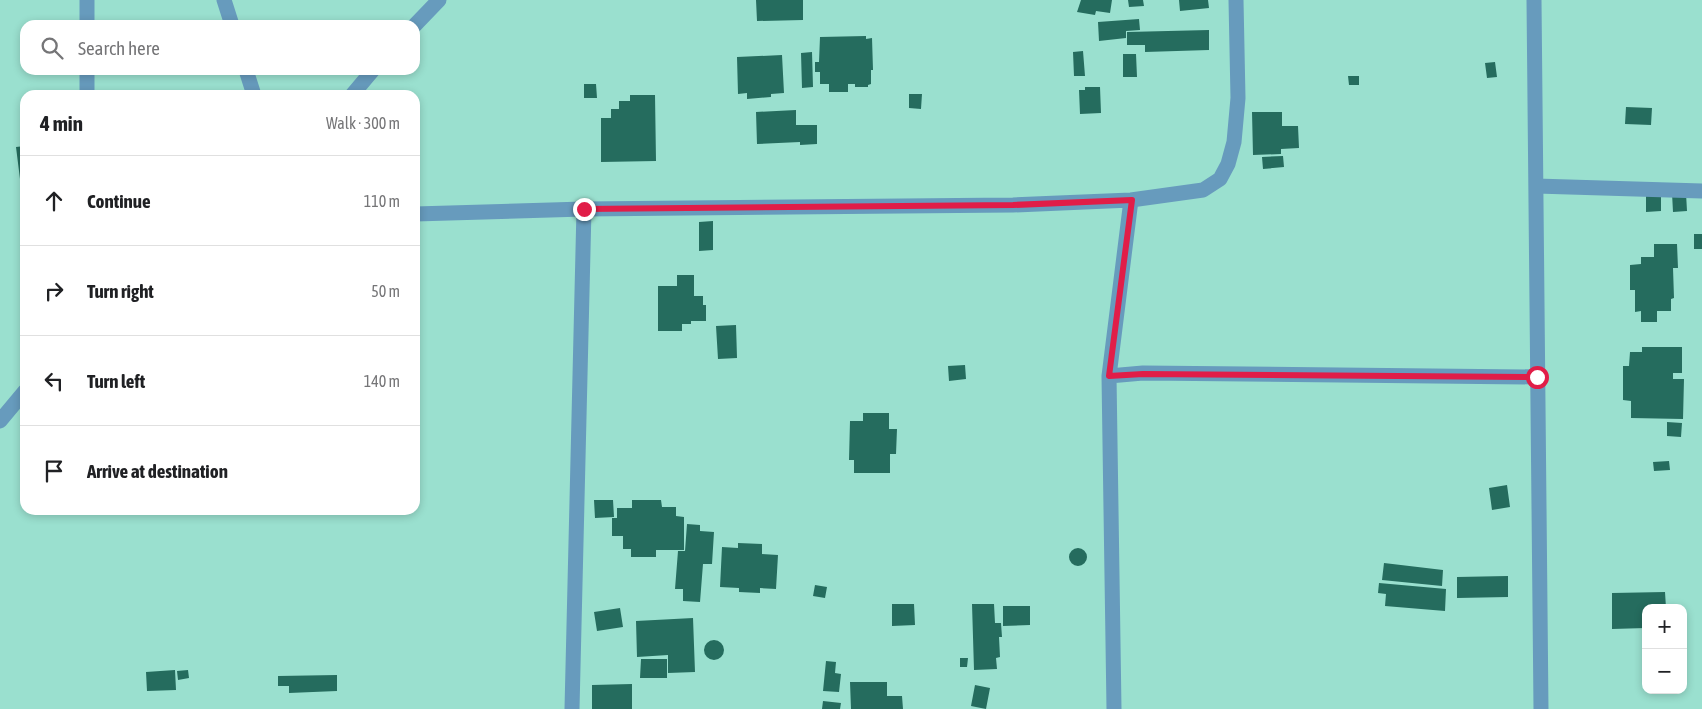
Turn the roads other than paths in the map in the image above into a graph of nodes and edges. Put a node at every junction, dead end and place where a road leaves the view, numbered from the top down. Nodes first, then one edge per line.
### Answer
1 (87, 0) edge
2 (224, 0) edge
3 (439, 0) edge
4 (1236, 0) edge
5 (1534, 0) edge
6 (87, 20) edge
7 (230, 20) edge
8 (420, 20) edge
9 (87, 75) edge
10 (248, 75) edge
11 (369, 75) edge
12 (87, 90) edge
13 (252, 90) edge
14 (356, 90) edge
15 (1536, 186) junction
16 (1702, 191) edge
17 (1132, 200) junction
18 (584, 209) junction
19 (420, 214) edge
20 (1109, 376) junction
21 (1537, 377) junction
22 (20, 397) edge
23 (0, 421) edge
24 (572, 709) edge
25 (1114, 709) edge
26 (1541, 709) edge

1 - 6 street
2 - 7 street
3 - 8 street
4 - 17 street
5 - 15 street
9 - 12 street
10 - 13 street
11 - 14 street
15 - 16 street
15 - 21 street
17 - 18 street
17 - 20 street
18 - 19 street
18 - 24 street
20 - 21 street
20 - 25 street
21 - 26 street
22 - 23 street

